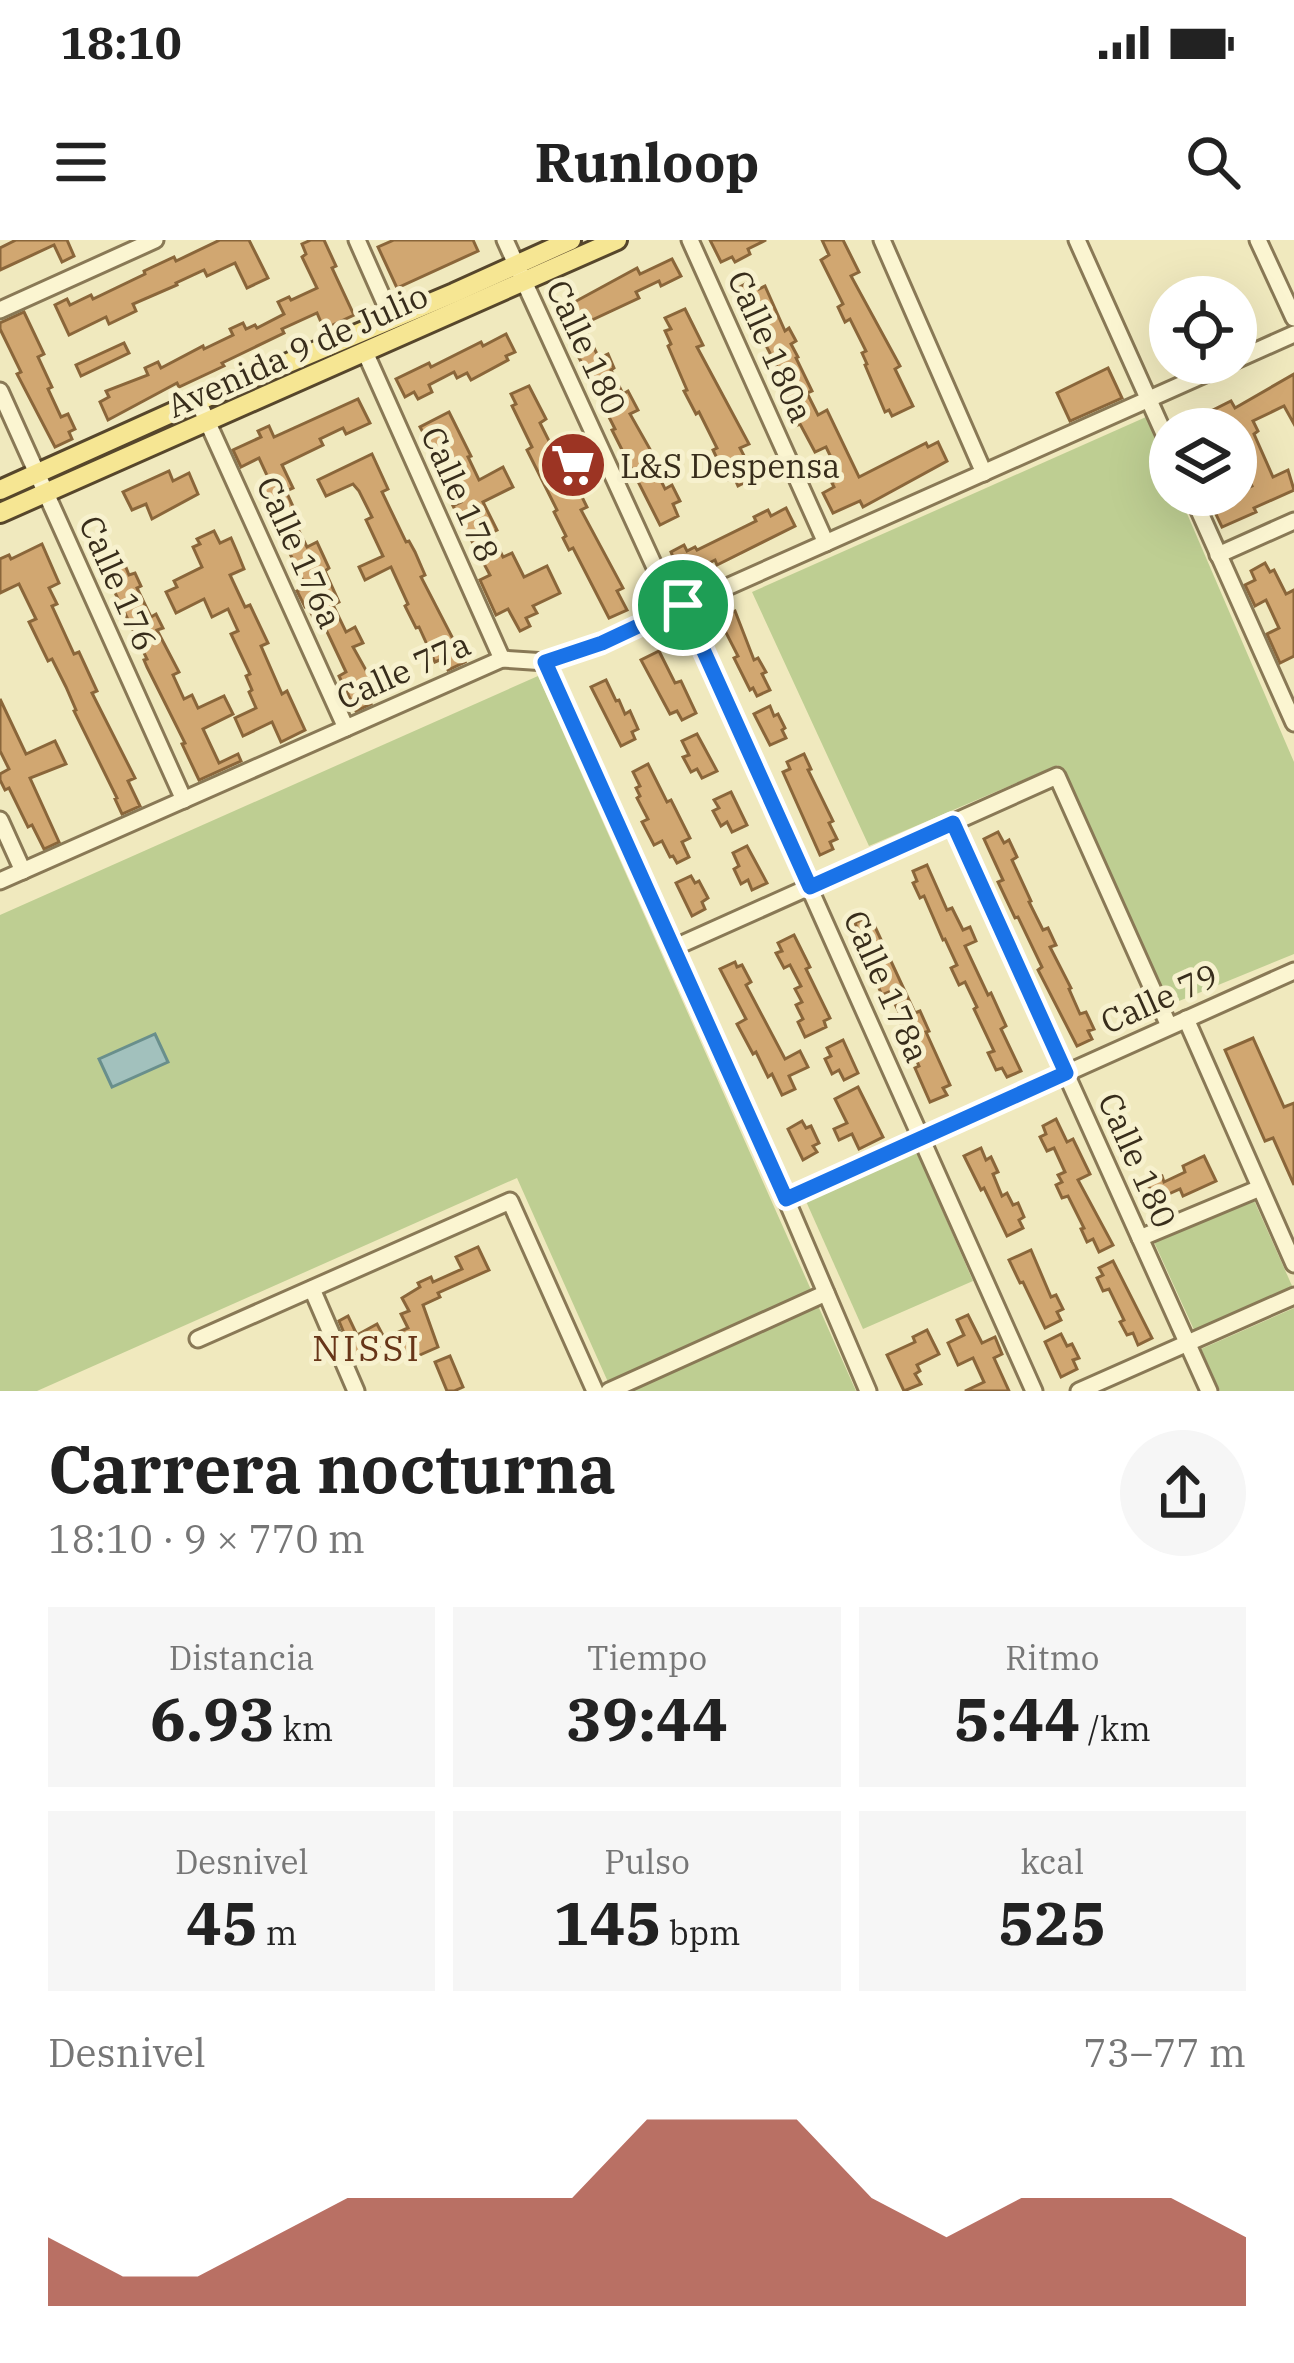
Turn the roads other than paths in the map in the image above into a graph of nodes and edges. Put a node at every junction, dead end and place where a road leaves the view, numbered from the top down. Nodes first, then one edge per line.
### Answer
1 (155, 240) edge
2 (357, 240) edge
3 (505, 240) edge
4 (571, 240) edge
5 (617, 240) edge
6 (690, 240) edge
7 (882, 240) edge
8 (1077, 240) edge
9 (1258, 240) edge
10 (520, 273) junction
11 (0, 310) edge
12 (1294, 318) edge
13 (392, 319) junction
14 (1294, 334) edge
15 (1257, 351) edge
16 (365, 352) junction
17 (1182, 384) edge
18 (0, 391) edge
19 (1148, 399) junction
20 (198, 400) junction
21 (1152, 408) edge
22 (208, 422) junction
23 (984, 473) junction
24 (42, 483) junction
25 (0, 490) edge
26 (0, 513) edge
27 (1201, 516) edge
28 (1294, 521) edge
29 (826, 543) junction
30 (1218, 555) junction
31 (678, 607) junction
32 (502, 659) junction
33 (545, 662) junction
34 (1294, 723) edge
35 (346, 728) junction
36 (184, 800) junction
37 (0, 820) edge
38 (953, 823) junction
39 (23, 871) junction
40 (0, 881) edge
41 (810, 887) junction
42 (673, 948) junction
43 (1294, 970) edge
44 (1178, 1023) junction
45 (1066, 1073) junction
46 (922, 1138) junction
47 (1260, 1188) junction
48 (786, 1199) junction
49 (1140, 1238) junction
50 (1294, 1264) edge
51 (312, 1289) junction
52 (826, 1293) junction
53 (1294, 1296) edge
54 (198, 1339) dead end
55 (1187, 1343) junction
56 (356, 1391) edge
57 (595, 1391) edge
58 (609, 1391) edge
59 (868, 1391) edge
60 (1034, 1391) edge
61 (1079, 1391) edge
62 (1209, 1391) edge

1 - 11 street
2 - 13 street
3 - 10 street, Calle 180
4 - 10 main road, Avenida 9 de Julio
5 - 10 main road, Avenida 9 de Julio
6 - 29 street, Calle 180a
7 - 23 street
8 - 19 street
9 - 12 street
10 - 13 main road, Avenida 9 de Julio
10 - 16 main road, Avenida 9 de Julio
10 - 31 street, Calle 180
13 - 20 main road, Avenida 9 de Julio
14 - 15 street, Calle 77a
16 - 22 main road, Avenida 9 de Julio
16 - 32 street, Calle 178
17 - 19 street, Calle 77a
18 - 24 street, Calle 176
19 - 21 street
19 - 23 street, Calle 77a
20 - 22 street, Calle 176a
20 - 24 main road, Avenida 9 de Julio
22 - 24 main road, Avenida 9 de Julio
22 - 35 street, Calle 176a
23 - 29 street, Calle 77a
24 - 25 main road, Avenida 9 de Julio
24 - 26 main road, Avenida 9 de Julio
24 - 36 street, Calle 176
27 - 30 street
28 - 30 street
29 - 31 street, Calle 77a
30 - 34 street
31 - 33 street, Calle 77a
31 - 41 street, Calle 178a
32 - 33 street, Calle 77a
32 - 35 street, Calle 77a
33 - 42 street
35 - 36 street, Calle 77a
36 - 39 street, Calle 77a
37 - 39 street
38 - 41 street
38 - 44 street
38 - 45 street, Calle 180
39 - 40 street, Calle 77a
41 - 42 street
41 - 46 street, Calle 178a
42 - 48 street
43 - 44 street, Calle 79
44 - 45 street, Calle 79
44 - 47 street
45 - 46 street, Calle 79
45 - 49 street, Calle 180
46 - 48 street, Calle 79
46 - 60 street, Calle 178a
47 - 49 street
47 - 50 street
48 - 52 street
49 - 55 street, Calle 180
51 - 54 street
51 - 56 street
51 - 57 street
52 - 58 street
52 - 59 street
53 - 55 street
55 - 61 street
55 - 62 street, Calle 180

